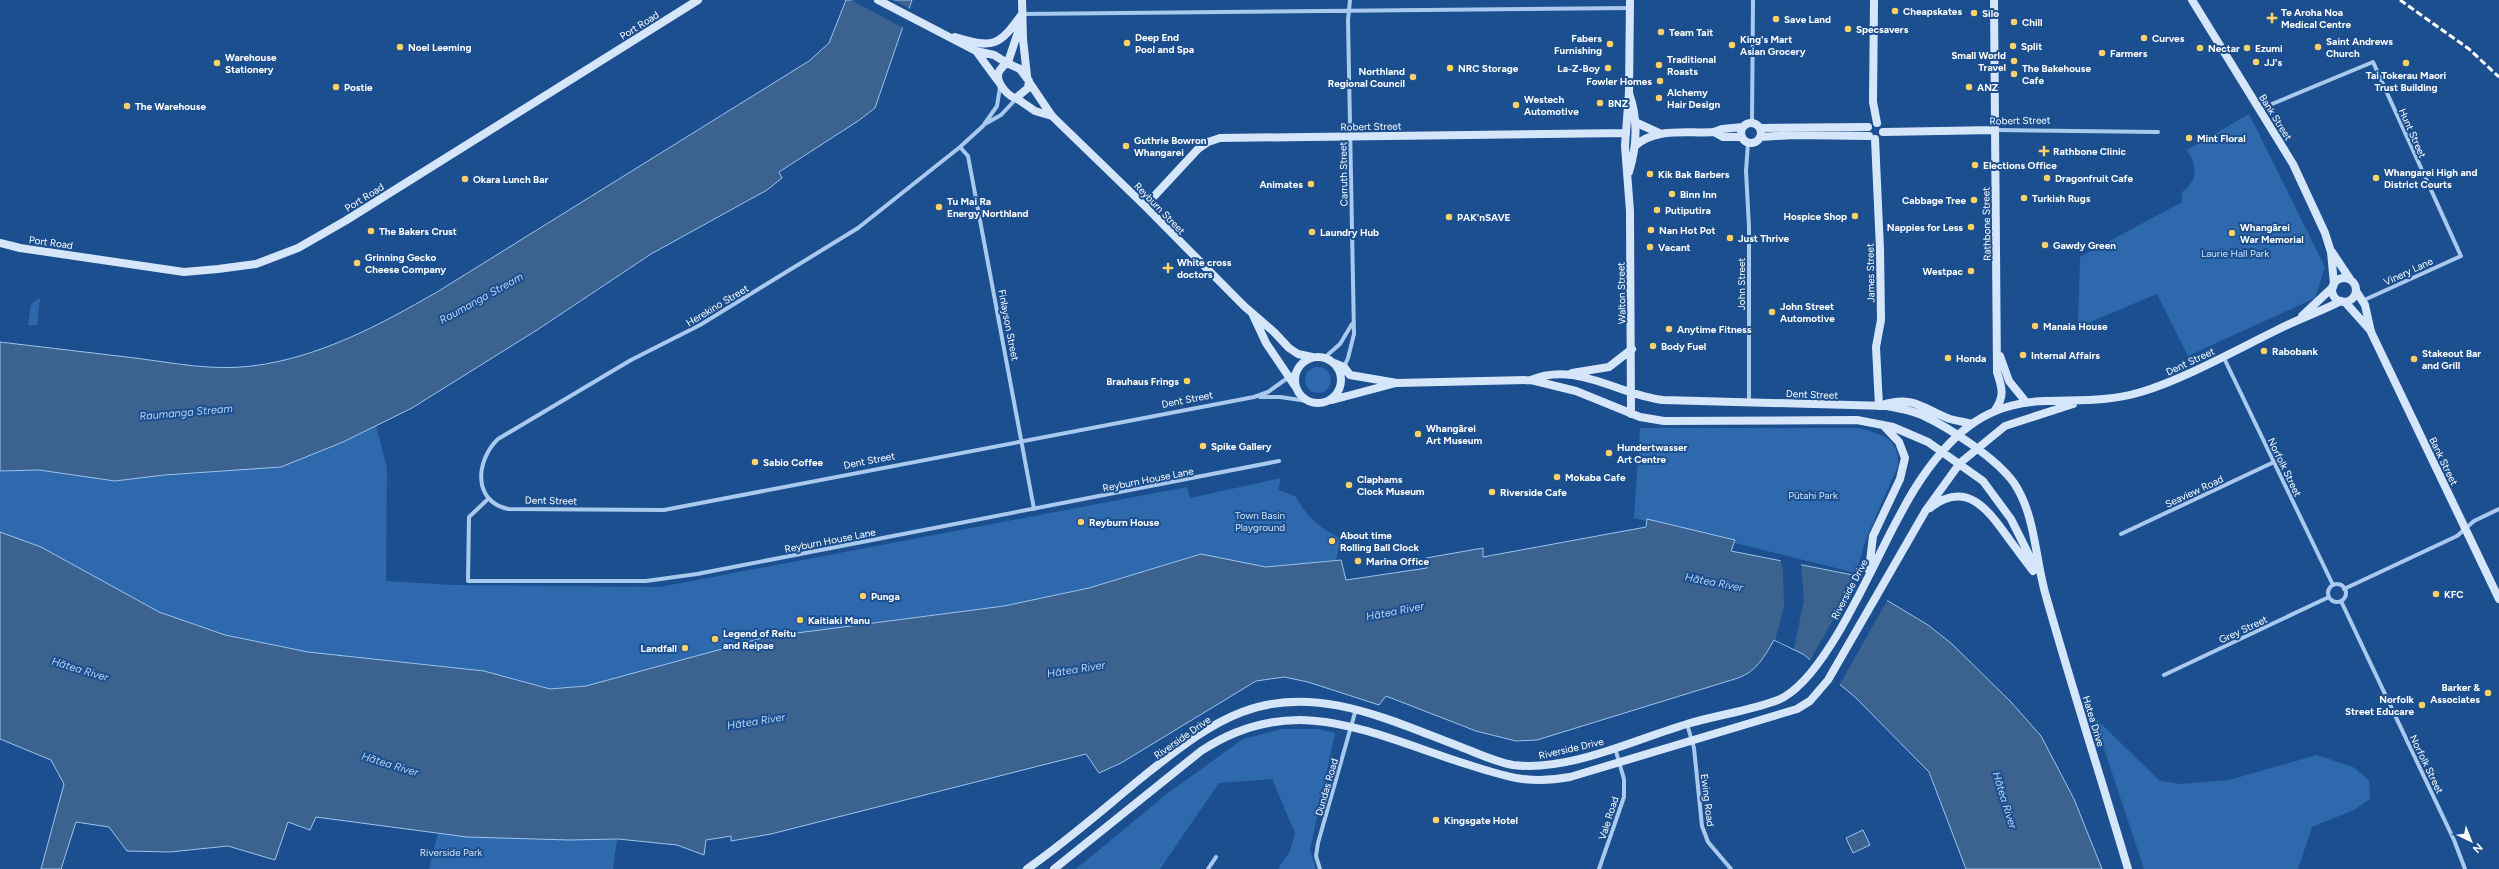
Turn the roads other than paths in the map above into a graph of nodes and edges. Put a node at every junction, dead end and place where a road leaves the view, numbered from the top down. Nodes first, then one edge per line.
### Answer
1 (698, 0) edge
2 (878, 0) edge
3 (1022, 0) edge
4 (1350, 0) edge
5 (1752, 0) edge
6 (1874, 0) edge
7 (1994, 0) edge
8 (2192, 0) edge
9 (1630, 4) edge
10 (1349, 11) junction
11 (1022, 14) junction
12 (940, 33) junction
13 (976, 52) junction
14 (1007, 62) junction
15 (1028, 79) junction
16 (1000, 84) junction
17 (1629, 92) junction
18 (1016, 98) junction
19 (2260, 109) junction
20 (1052, 116) junction
21 (1635, 122) junction
22 (1752, 122) junction
23 (1876, 123) junction
24 (983, 126) junction
25 (1743, 127) junction
26 (1868, 127) junction
27 (1760, 128) junction
28 (1995, 130) junction
29 (1714, 132) junction
30 (1883, 132) junction
31 (2158, 132) dead end
32 (1625, 133) junction
33 (1660, 133) junction
34 (1350, 136) junction
35 (1742, 137) junction
36 (1760, 137) junction
37 (1872, 138) junction
38 (1748, 143) junction
39 (1635, 146) junction
40 (960, 148) junction
41 (1629, 172) junction
42 (1145, 206) junction
43 (0, 243) edge
44 (2331, 252) junction
45 (2461, 256) joint
46 (2350, 279) junction
47 (2334, 285) junction
48 (2356, 291) junction
49 (2362, 301) junction
50 (2345, 304) junction
51 (1253, 315) junction
52 (2300, 318) junction
53 (1352, 324) junction
54 (2371, 332) junction
55 (1632, 349) junction
56 (1998, 352) junction
57 (2223, 356) junction
58 (1312, 358) junction
59 (1324, 358) junction
60 (1342, 370) junction
61 (1296, 372) junction
62 (1564, 375) junction
63 (1289, 377) junction
64 (1531, 380) junction
65 (1397, 383) junction
66 (1295, 387) junction
67 (1631, 392) junction
68 (1254, 397) junction
69 (1331, 400) junction
70 (1307, 401) junction
71 (1749, 402) junction
72 (2026, 402) junction
73 (2081, 402) junction
74 (1879, 406) junction
75 (1994, 410) junction
76 (1631, 414) junction
77 (1882, 424) junction
78 (1972, 424) junction
79 (1957, 436) junction
80 (1021, 440) junction
81 (1975, 448) junction
82 (1943, 451) junction
83 (1279, 461) dead end
84 (2274, 462) junction
85 (1960, 463) junction
86 (488, 498) junction
87 (1034, 509) junction
88 (2499, 509) edge
89 (1926, 510) junction
90 (2465, 528) junction
91 (2121, 534) dead end
92 (1868, 576) junction
93 (2041, 578) junction
94 (2333, 585) junction
95 (2344, 589) junction
96 (2328, 597) junction
97 (2499, 599) edge
98 (2341, 601) junction
99 (2164, 675) dead end
100 (1356, 709) junction
101 (1687, 724) junction
102 (1350, 726) junction
103 (1692, 739) junction
104 (1615, 747) junction
105 (1620, 762) junction
106 (1216, 857) dead end
107 (1027, 869) edge
108 (1054, 869) edge
109 (1208, 869) edge
110 (1320, 869) edge
111 (1599, 869) edge
112 (1731, 869) edge
113 (2128, 869) edge
114 (2465, 869) edge

1 - 43 main road, Port Road
2 - 12 main road
3 - 11 main road, Reyburn Street
4 - 10 street, Carruth Street
5 - 22 street
6 - 23 main road
7 - 28 main road, Rathbone Street
8 - 19 main road, Bank Street
9 - 10 street
9 - 17 main road, Walton Street
10 - 11 street
10 - 34 street, Carruth Street
11 - 12 main road
11 - 14 main road, Reyburn Street
11 - 15 main road, Reyburn Street
12 - 13 main road
13 - 14 main road
13 - 16 main road
14 - 15 main road
14 - 16 main road
15 - 18 main road
15 - 20 main road, Reyburn Street
16 - 18 main road
16 - 24 street, Herekino Street
17 - 21 main road, Walton Street
17 - 32 main road, Walton Street
18 - 20 main road, Reyburn Street
18 - 24 street, Herekino Street
19 - 44 main road, Bank Street
19 - 45 street, Hunt Street
20 - 42 main road, Reyburn Street
21 - 33 main road
21 - 39 main road, Walton Street
22 - 25 main road
22 - 27 main road
23 - 26 main road
23 - 30 main road
24 - 40 street, Herekino Street
25 - 29 main road
25 - 35 main road
26 - 27 main road
26 - 37 main road
27 - 36 main road
28 - 30 main road, Robert Street
28 - 31 street, Robert Street
28 - 56 main road, Rathbone Street
29 - 33 main road
29 - 35 main road
30 - 37 main road
32 - 34 main road, Robert Street
32 - 41 main road, Walton Street
33 - 39 main road
34 - 42 main road, Robert Street
34 - 53 street, Carruth Street
35 - 38 main road
36 - 37 main road
36 - 38 main road
37 - 74 main road, James Street
38 - 71 street, John Street
39 - 41 main road, Walton Street
40 - 80 street, Finlayson Street
40 - 86 street, Herekino Street
41 - 55 main road, Walton Street
42 - 51 main road, Reyburn Street
44 - 46 main road, Bank Street
44 - 47 main road, Bank Street
45 - 49 street, Vinery Lane
46 - 47 main road
46 - 48 main road
47 - 50 main road
47 - 52 main road, Dent Street
48 - 49 main road, Bank Street
48 - 50 main road
49 - 54 main road, Bank Street
50 - 52 main road, Dent Street
50 - 54 main road, Bank Street
51 - 58 main road, Reyburn Street
51 - 63 main road, Reyburn Street
52 - 57 main road, Dent Street
53 - 59 street
53 - 60 street, Carruth Street
54 - 90 main road, Bank Street
55 - 62 main road
55 - 67 main road, Walton Street
56 - 72 main road, Rathbone Street
56 - 75 main road, Rathbone Street
57 - 73 main road, Dent Street
57 - 84 street, Norfolk Street
58 - 59 main road
58 - 61 main road
59 - 60 main road
60 - 65 main road, Dent Street
60 - 69 main road
61 - 63 street, Dent Street
61 - 66 main road
62 - 64 main road, Dent Street
62 - 67 main road, Dent Street
63 - 66 main road, Reyburn Street
63 - 68 street, Dent Street
64 - 65 main road, Dent Street
64 - 76 main road, Dent Street
65 - 69 main road, Dent Street
66 - 70 main road
67 - 71 main road, Dent Street
67 - 76 main road, Walton Street
68 - 70 street, Dent Street
68 - 80 street, Dent Street
69 - 70 main road
71 - 74 main road, Dent Street
72 - 73 main road, Dent Street
72 - 75 main road, Dent Street
73 - 81 main road, Dent Street
74 - 78 main road
74 - 79 main road, Dent Street
75 - 78 main road, Dent Street
76 - 77 main road, Dent Street
77 - 82 main road, Dent Street
77 - 92 main road
78 - 79 main road, Dent Street
79 - 81 main road, Hatea Drive
79 - 82 main road, Riverside Drive
80 - 86 street, Dent Street
80 - 87 street, Finlayson Street
81 - 85 main road, Dent Street
81 - 93 main road, Hatea Drive
82 - 85 main road, Dent Street
82 - 92 main road, Riverside Drive
83 - 87 street, Reyburn House Lane
84 - 91 street, Seaview Road
84 - 94 street, Norfolk Street
85 - 89 main road
85 - 93 main road, Hatea Drive
86 - 87 street, Reyburn House Lane
88 - 90 street
89 - 93 main road
89 - 103 main road
90 - 95 street
90 - 97 main road, Bank Street
92 - 101 main road, Riverside Drive
93 - 113 main road, Hatea Drive
94 - 95 street
94 - 96 street
95 - 98 street
96 - 98 street
96 - 99 street, Grey Street
98 - 114 street, Norfolk Street
100 - 102 street, Dundas Road
100 - 104 main road, Riverside Drive
100 - 107 main road, Riverside Drive
101 - 103 street, Ewing Road
101 - 104 main road, Riverside Drive
102 - 105 main road
102 - 108 main road
102 - 110 street, Dundas Road
103 - 105 main road
103 - 112 street, Ewing Road
104 - 105 street, Vale Road
105 - 111 street, Vale Road
106 - 109 street

